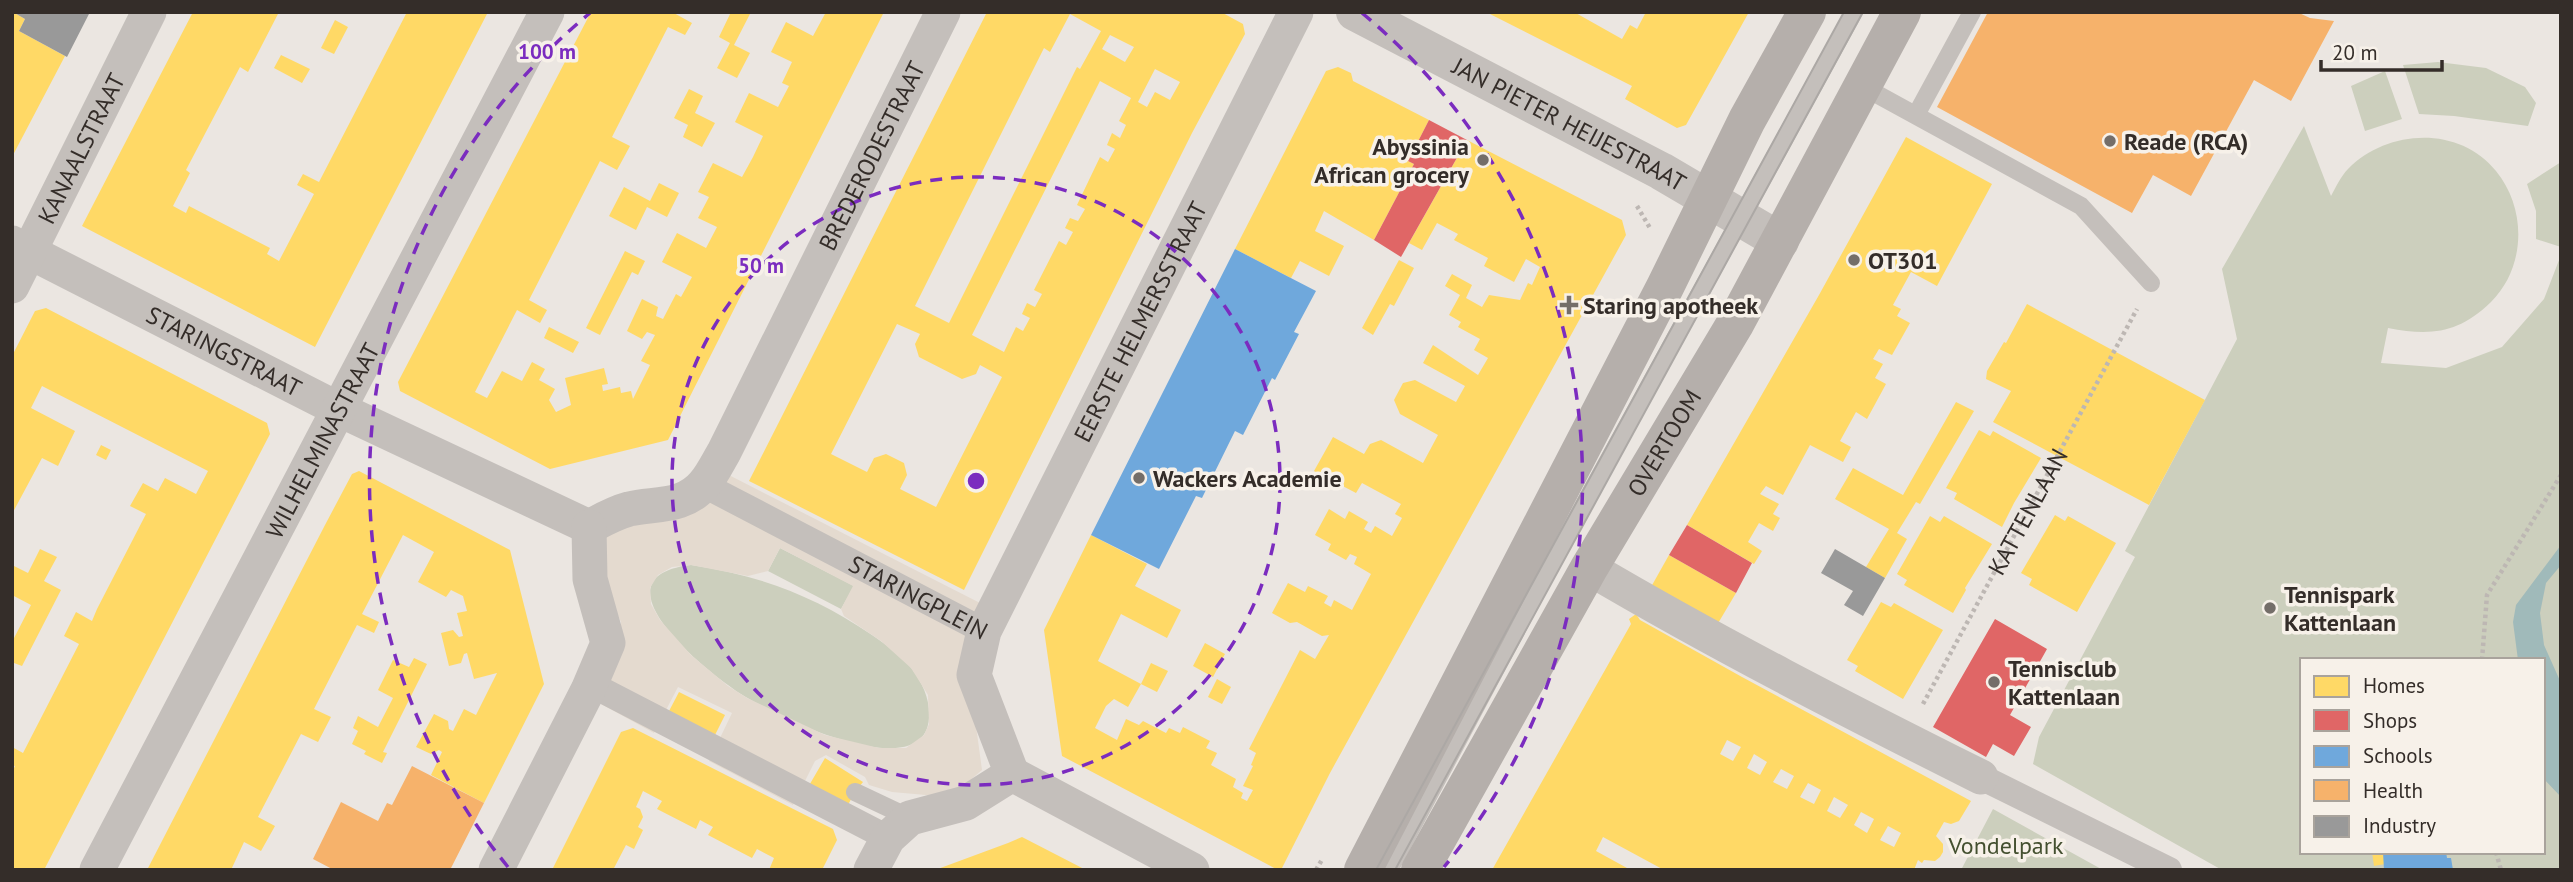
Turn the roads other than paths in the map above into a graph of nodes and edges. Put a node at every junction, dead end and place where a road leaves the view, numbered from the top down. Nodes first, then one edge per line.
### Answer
1 (149, 12) edge
2 (547, 12) edge
3 (943, 12) edge
4 (1296, 12) edge
5 (1355, 12) edge
6 (1807, 12) edge
7 (1854, 12) edge
8 (1902, 12) edge
9 (1972, 12) edge
10 (1862, 86) junction
11 (1916, 114) junction
12 (1708, 200) junction
13 (1742, 219) junction
14 (1780, 241) junction
15 (21, 247) edge
16 (2151, 283) road end
17 (12, 286) edge
18 (338, 409) junction
19 (704, 485) junction
20 (589, 527) junction
21 (1589, 568) junction
22 (984, 631) junction
23 (588, 690) junction
24 (1012, 774) junction
25 (1981, 777) joint
26 (855, 792) dead end
27 (899, 828) junction
28 (97, 870) edge
29 (496, 870) edge
30 (871, 870) edge
31 (1192, 870) edge
32 (1363, 870) edge
33 (1389, 870) edge
34 (1420, 870) edge
35 (2169, 870) edge

1 - 15 street, KANAALSTRAAT
2 - 18 street, WILHELMINASTRAAT
3 - 19 street, BREDERODESTRAAT
4 - 22 street, EERSTE HELMERSSTRAAT
5 - 12 street, JAN PIETER HEIJESTRAAT
6 - 12 main road
7 - 13 lane, OVERTOOM
8 - 10 main road, OVERTOOM
9 - 11 lane
10 - 11 lane
10 - 14 main road, OVERTOOM
11 - 16 lane
12 - 13 street, JAN PIETER HEIJESTRAAT
12 - 32 main road
13 - 14 street, JAN PIETER HEIJESTRAAT
13 - 33 lane, OVERTOOM
14 - 21 main road, OVERTOOM
15 - 17 street, KANAALSTRAAT
15 - 18 street, STARINGSTRAAT
18 - 20 street, STARINGSTRAAT
18 - 28 street, WILHELMINASTRAAT
19 - 20 street
19 - 22 street, STARINGPLEIN
20 - 23 street
21 - 25 street
21 - 34 main road, OVERTOOM
22 - 24 street, STARINGPLEIN
23 - 27 street
23 - 29 street
24 - 27 street
24 - 31 street
25 - 35 street
26 - 27 lane
27 - 30 street

